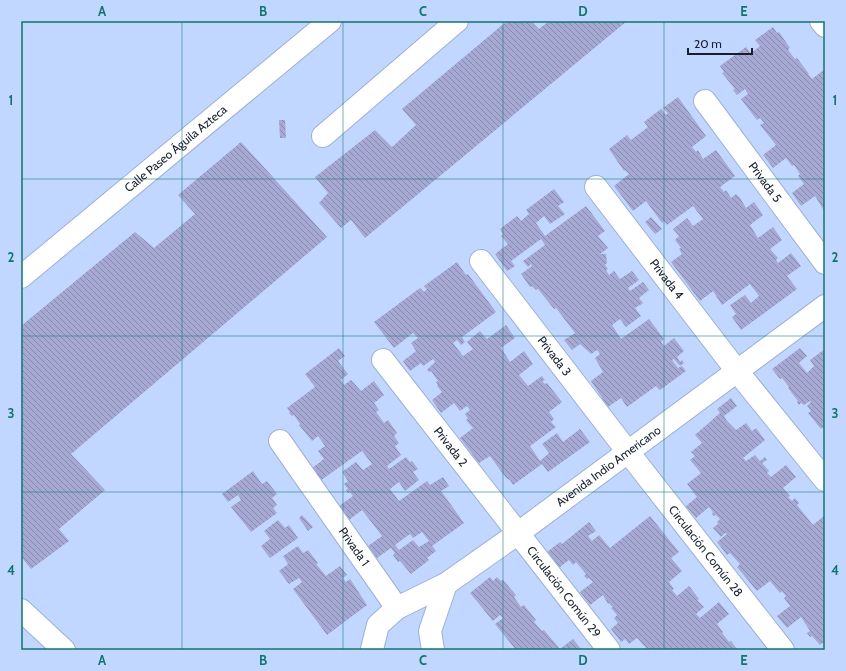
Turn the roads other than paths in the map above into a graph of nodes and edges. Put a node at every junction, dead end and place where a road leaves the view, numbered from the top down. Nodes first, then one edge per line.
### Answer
1 (330, 21) edge
2 (457, 21) edge
3 (822, 21) edge
4 (825, 26) edge
5 (705, 101) dead end
6 (323, 136) dead end
7 (596, 187) dead end
8 (481, 261) dead end
9 (825, 263) edge
10 (21, 277) edge
11 (825, 306) edge
12 (383, 360) dead end
13 (737, 371) junction
14 (280, 441) dead end
15 (628, 452) junction
16 (825, 480) edge
17 (517, 534) junction
18 (446, 584) junction
19 (397, 608) junction
20 (21, 610) edge
21 (64, 650) edge
22 (373, 650) edge
23 (433, 650) edge
24 (609, 650) edge
25 (783, 650) edge

1 - 10 street, Calle Paseo Águila Azteca
2 - 6 street
3 - 4 street
5 - 9 street, Privada 5
7 - 13 street, Privada 4
8 - 15 street, Privada 3
11 - 13 street, Avenida Indio Americano
12 - 17 street, Privada 2
13 - 15 street, Avenida Indio Americano
13 - 16 street, Privada 4
14 - 19 street, Privada 1
15 - 17 street, Avenida Indio Americano
15 - 25 street, Circulación Común 28
17 - 18 street, Avenida Indio Americano
17 - 24 street, Circulación Común 29
18 - 19 street
18 - 23 street
19 - 22 street
20 - 21 street

